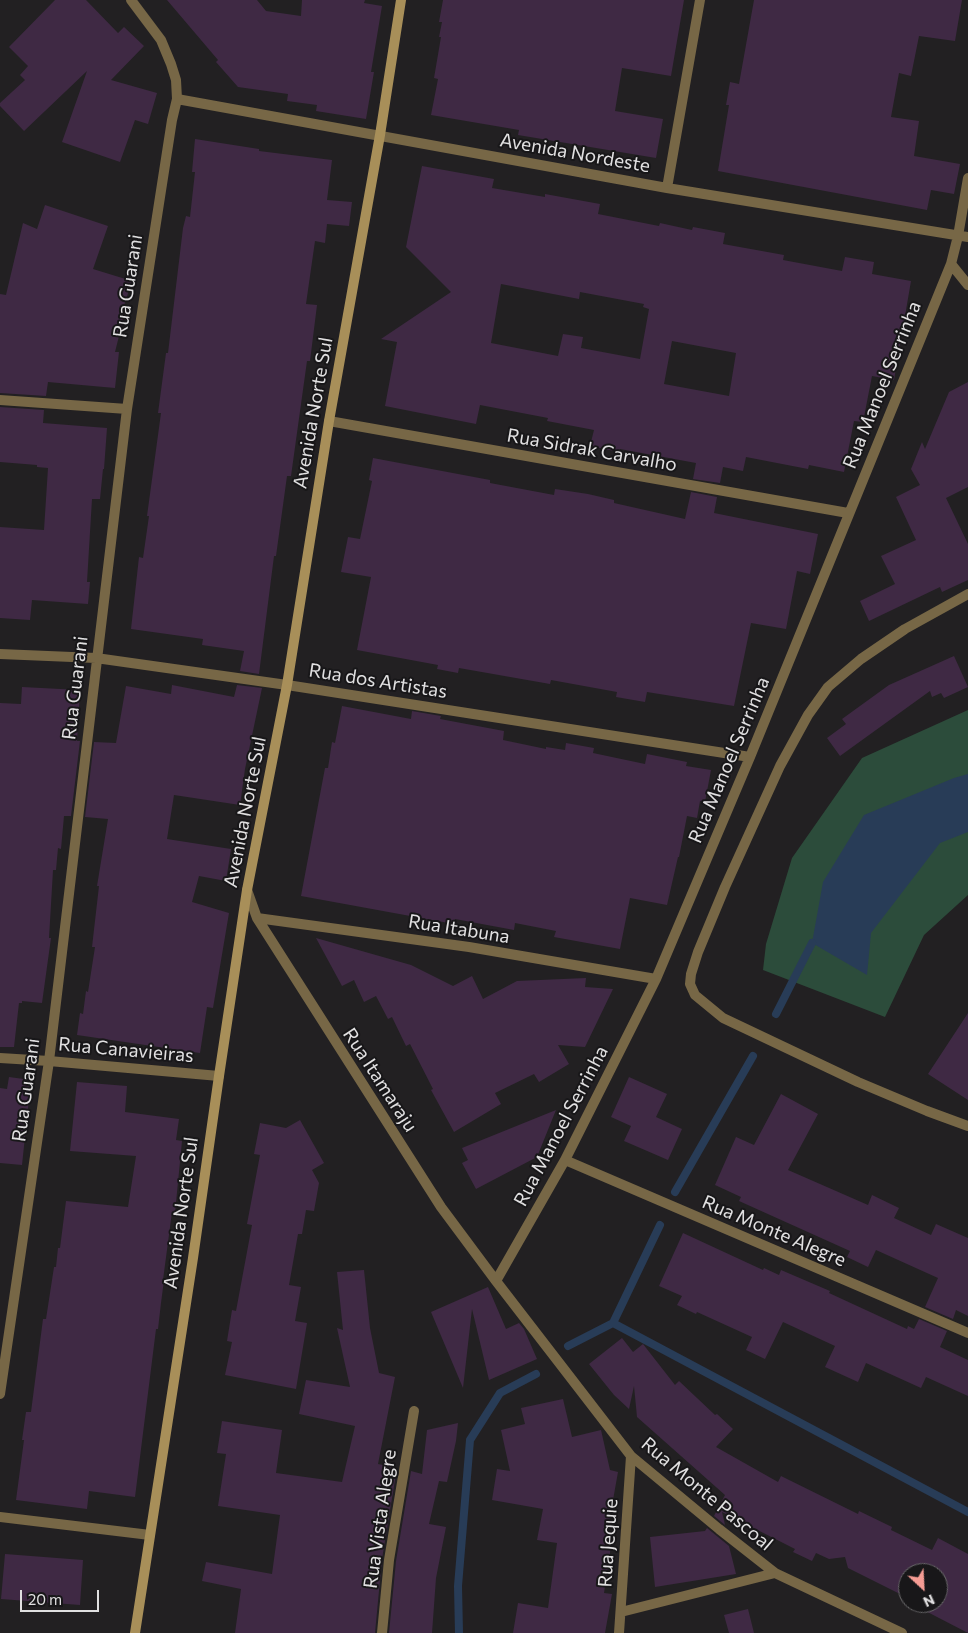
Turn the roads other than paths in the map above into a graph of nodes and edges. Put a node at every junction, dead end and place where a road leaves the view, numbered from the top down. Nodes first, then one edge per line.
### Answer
1 (131, 0) edge
2 (401, 0) edge
3 (700, 0) edge
4 (177, 99) junction
5 (380, 135) junction
6 (968, 178) edge
7 (667, 188) junction
8 (963, 237) edge
9 (951, 264) junction
10 (968, 285) edge
11 (0, 400) edge
12 (127, 409) junction
13 (329, 421) junction
14 (848, 513) junction
15 (968, 594) edge
16 (0, 654) edge
17 (96, 658) junction
18 (287, 684) junction
19 (750, 757) junction
20 (247, 890) junction
21 (257, 918) junction
22 (656, 979) junction
23 (0, 1058) edge
24 (49, 1061) junction
25 (219, 1076) junction
26 (968, 1126) edge
27 (566, 1160) junction
28 (496, 1281) junction
29 (968, 1333) edge
30 (0, 1394) edge
31 (414, 1411) dead end
32 (631, 1456) junction
33 (0, 1517) edge
34 (150, 1535) junction
35 (775, 1572) junction
36 (621, 1612) junction
37 (135, 1633) edge
38 (382, 1633) edge
39 (618, 1633) edge
40 (902, 1633) edge

1 - 4 street, Rua Guarani
2 - 5 street, Avenida Norte Sul
3 - 7 street
4 - 5 street, Avenida Nordeste
4 - 12 street, Rua Guarani
5 - 7 street, Avenida Nordeste
5 - 13 street, Avenida Norte Sul
6 - 8 street, Rua Manoel Serrinha
7 - 8 street, Avenida Nordeste
8 - 9 street, Rua Manoel Serrinha
9 - 10 street
9 - 14 street, Rua Manoel Serrinha
11 - 12 street
12 - 17 street, Rua Guarani
13 - 14 street, Rua Sidrak Carvalho
13 - 18 street, Avenida Norte Sul
14 - 19 street, Rua Manoel Serrinha
15 - 26 street
16 - 17 street, Rua dos Artistas
17 - 18 street, Rua dos Artistas
17 - 24 street, Rua Guarani
18 - 19 street, Rua dos Artistas
18 - 20 street, Avenida Norte Sul
19 - 22 street, Rua Manoel Serrinha
20 - 21 street, Rua Itamaraju
20 - 25 street, Avenida Norte Sul
21 - 22 street, Rua Itabuna
21 - 28 street, Rua Itamaraju
22 - 27 street, Rua Manoel Serrinha
23 - 24 street, Rua Canavieiras
24 - 25 street, Rua Canavieiras
24 - 30 street, Rua Guarani
25 - 34 street, Avenida Norte Sul
27 - 28 street, Rua Manoel Serrinha
27 - 29 street, Rua Monte Alegre
28 - 32 street, Rua Monte Pascoal
31 - 38 street, Rua Vista Alegre
32 - 35 street, Rua Monte Pascoal
32 - 36 street, Rua Jequie
33 - 34 street
34 - 37 street, Avenida Norte Sul
35 - 36 street
35 - 40 street, Rua Monte Pascoal
36 - 39 street, Rua Jequie

